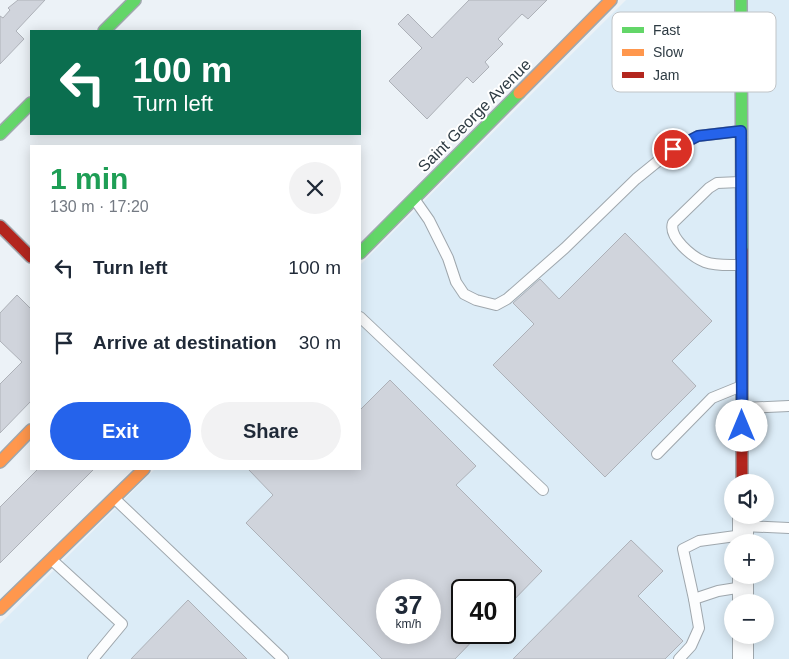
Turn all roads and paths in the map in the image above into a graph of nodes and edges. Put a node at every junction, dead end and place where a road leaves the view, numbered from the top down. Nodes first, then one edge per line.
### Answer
1 (135, 0) edge
2 (611, 0) edge
3 (105, 30) edge
4 (741, 92) edge
5 (30, 104) edge
6 (741, 131) junction
7 (0, 134) edge
8 (741, 182) junction
9 (414, 199) junction
10 (0, 226) edge
11 (361, 252) edge
12 (30, 256) edge
13 (742, 265) junction
14 (361, 318) edge
15 (742, 386) junction
16 (789, 406) edge
17 (742, 408) junction
18 (30, 431) edge
19 (657, 454) dead end
20 (0, 462) edge
21 (143, 470) edge
22 (742, 474) edge
23 (543, 490) dead end
24 (114, 498) junction
25 (789, 528) edge
26 (743, 530) edge
27 (51, 560) junction
28 (743, 588) edge
29 (694, 599) junction
30 (0, 609) edge
31 (743, 644) edge
32 (93, 659) edge
33 (283, 659) edge
34 (679, 659) edge
35 (743, 659) edge

1 - 3 street
2 - 9 street, Saint George Avenue
4 - 6 street
5 - 7 street
6 - 8 street
6 - 9 lane
8 - 13 street
8 - 13 lane
9 - 11 street, Saint George Avenue
10 - 12 street
13 - 15 street
14 - 23 lane
15 - 17 street
15 - 19 lane
16 - 17 lane
17 - 22 street
18 - 20 street
21 - 24 street
24 - 27 street
24 - 33 lane
25 - 26 lane
26 - 29 lane
27 - 30 street
27 - 32 lane
28 - 29 lane
29 - 34 lane
31 - 35 street

